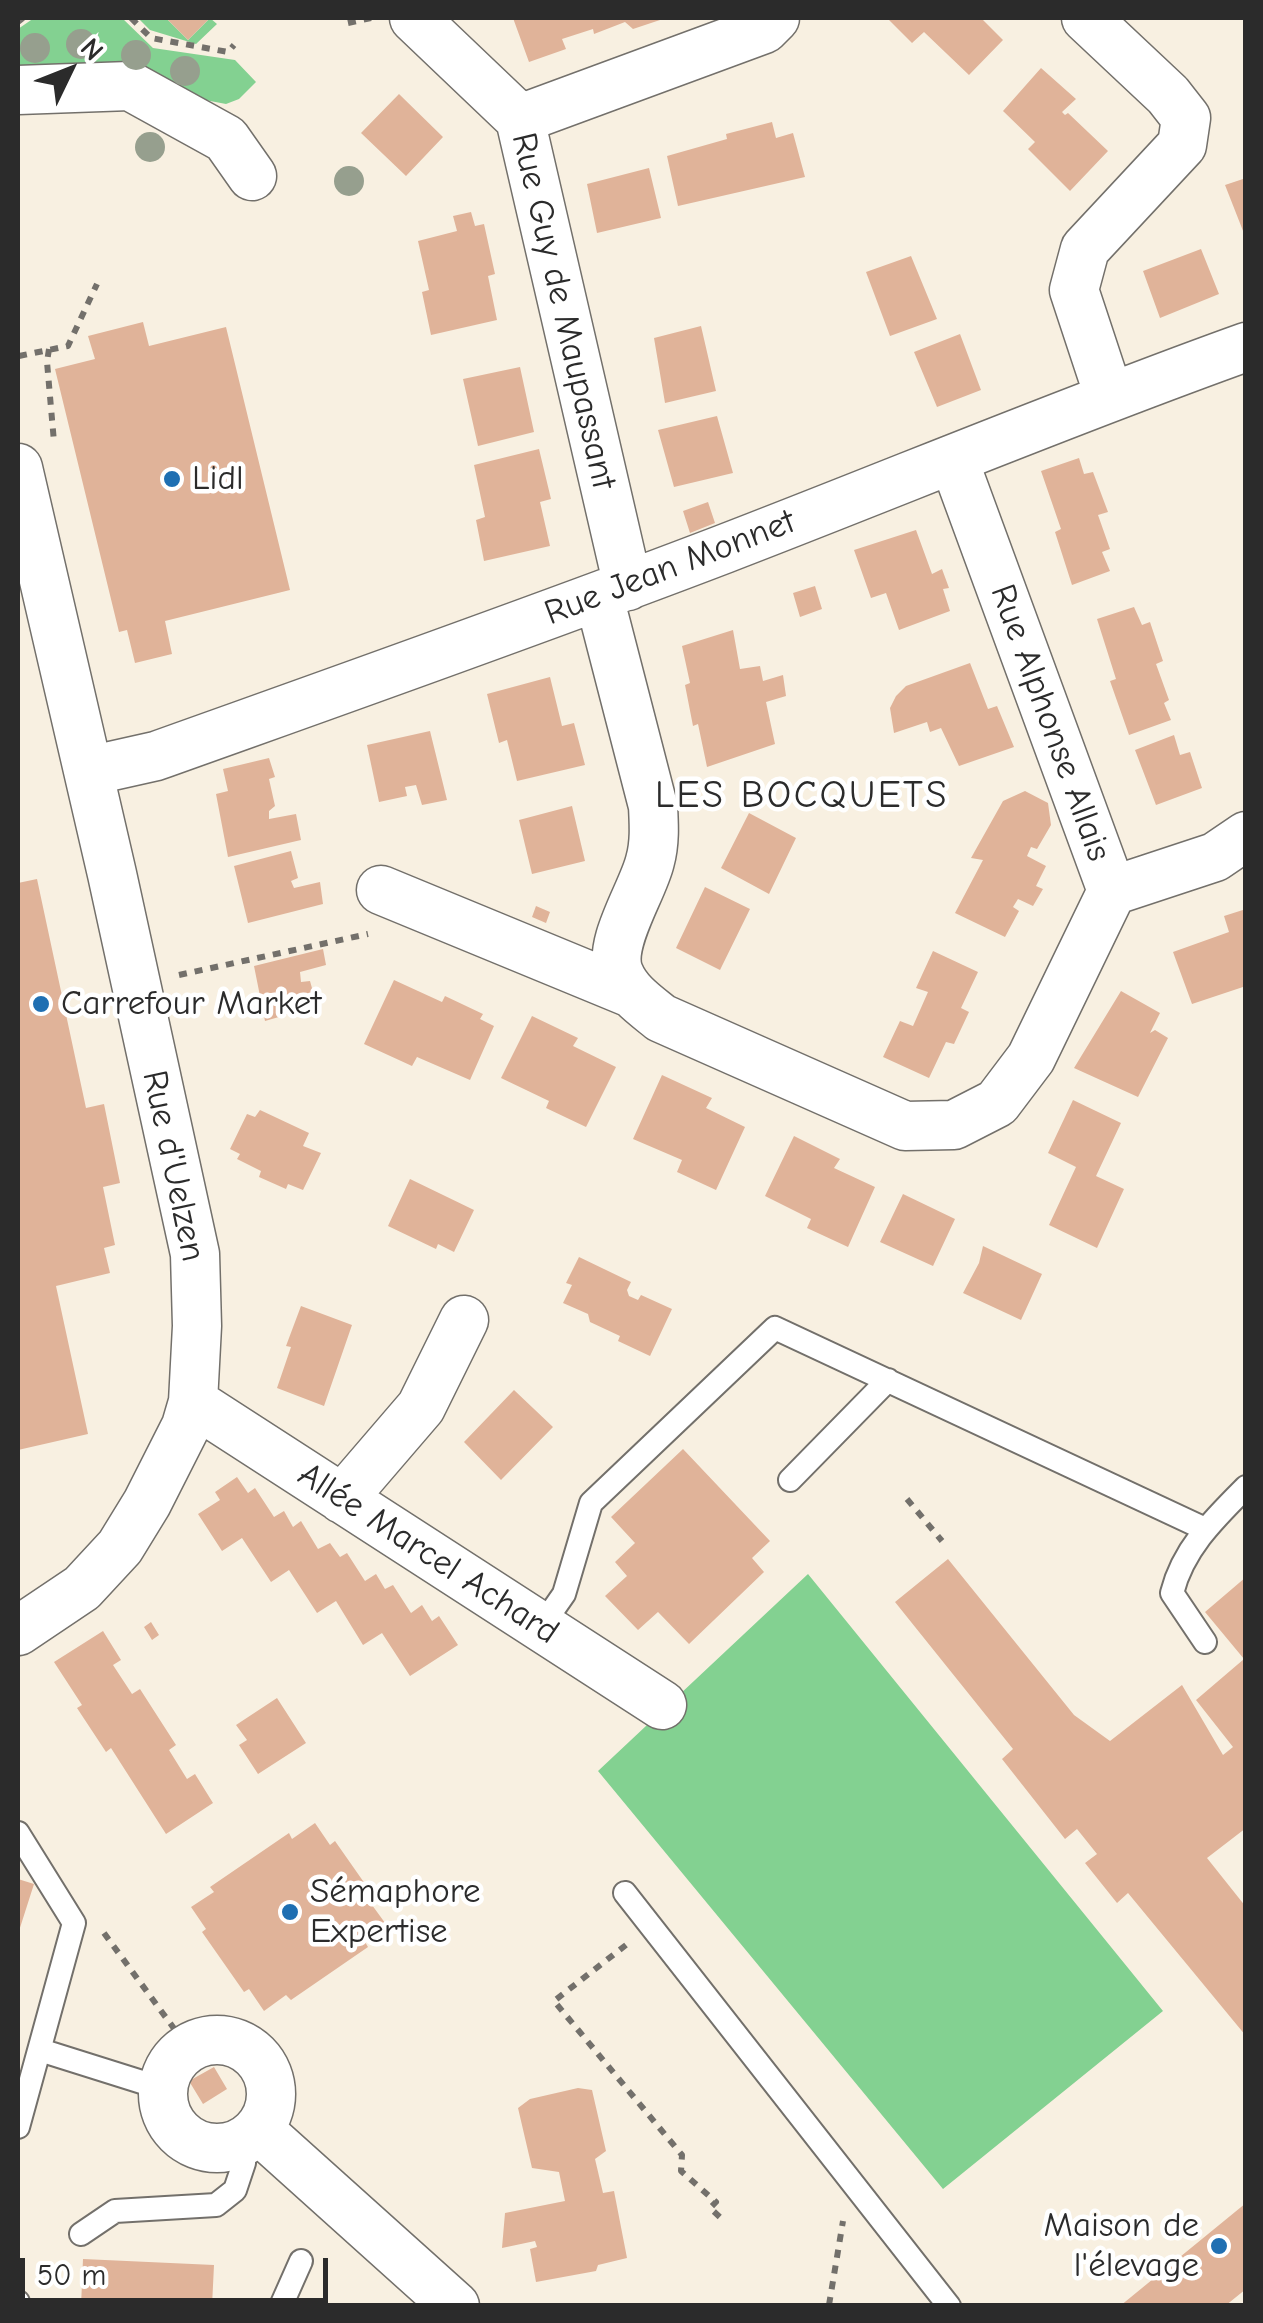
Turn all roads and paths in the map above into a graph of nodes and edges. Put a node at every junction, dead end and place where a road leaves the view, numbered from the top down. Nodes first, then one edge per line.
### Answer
1 (131, 18) edge
2 (372, 18) edge
3 (414, 18) edge
4 (775, 18) edge
5 (1086, 18) edge
6 (348, 23) dead end
7 (234, 45) dead end
8 (18, 90) edge
9 (520, 119) junction
10 (252, 176) dead end
11 (97, 284) dead end
12 (1246, 347) edge
13 (19, 356) edge
14 (1109, 396) junction
15 (954, 461) junction
16 (18, 468) edge
17 (613, 591) junction
18 (89, 771) junction
19 (1246, 836) edge
20 (1112, 892) junction
21 (399, 898) joint
22 (134, 984) junction
23 (631, 993) junction
24 (464, 1320) dead end
25 (888, 1380) junction
26 (194, 1402) junction
27 (790, 1480) dead end
28 (1246, 1487) edge
29 (342, 1499) junction
30 (907, 1499) dead end
31 (1205, 1529) junction
32 (942, 1541) dead end
33 (541, 1627) junction
34 (18, 1632) edge
35 (1205, 1642) dead end
36 (662, 1705) dead end
37 (18, 1834) edge
38 (625, 1894) dead end
39 (651, 1926) junction
40 (40, 2050) junction
41 (164, 2089) junction
42 (18, 2126) edge
43 (252, 2134) junction
44 (866, 2200) junction
45 (723, 2220) dead end
46 (82, 2234) dead end
47 (301, 2261) dead end
48 (830, 2305) edge
49 (280, 2306) edge
50 (455, 2306) edge
51 (949, 2306) edge

1 - 7 path
2 - 6 path
3 - 9 street, Rue Guy de Maupassant
4 - 9 street
5 - 14 street
8 - 10 street
9 - 17 street, Rue Guy de Maupassant
11 - 13 path
12 - 14 street, Rue Jean Monnet
14 - 15 street, Rue Jean Monnet
15 - 17 street, Rue Jean Monnet
15 - 20 street, Rue Alphonse Allais
16 - 18 street, Rue d'Uelzen
17 - 18 street, Rue Jean Monnet
17 - 23 street
18 - 22 street, Rue d'Uelzen
19 - 20 street
20 - 23 street, Rue Alphonse Allais
21 - 22 path
21 - 23 street, Rue Alphonse Allais
22 - 26 street, Rue d'Uelzen
24 - 29 street
25 - 27 lane
25 - 31 lane
25 - 33 lane
26 - 29 street, Allée Marcel Achard
26 - 34 street, Rue d'Uelzen
28 - 31 lane
29 - 33 street, Allée Marcel Achard
30 - 32 path
31 - 35 lane
33 - 36 street, Allée Marcel Achard
37 - 40 lane
38 - 39 lane
39 - 44 lane
39 - 45 path
40 - 41 lane
40 - 42 lane
41 - 43 street
41 - 43 street
43 - 46 lane
43 - 50 street
44 - 48 path
44 - 51 lane
47 - 49 lane

